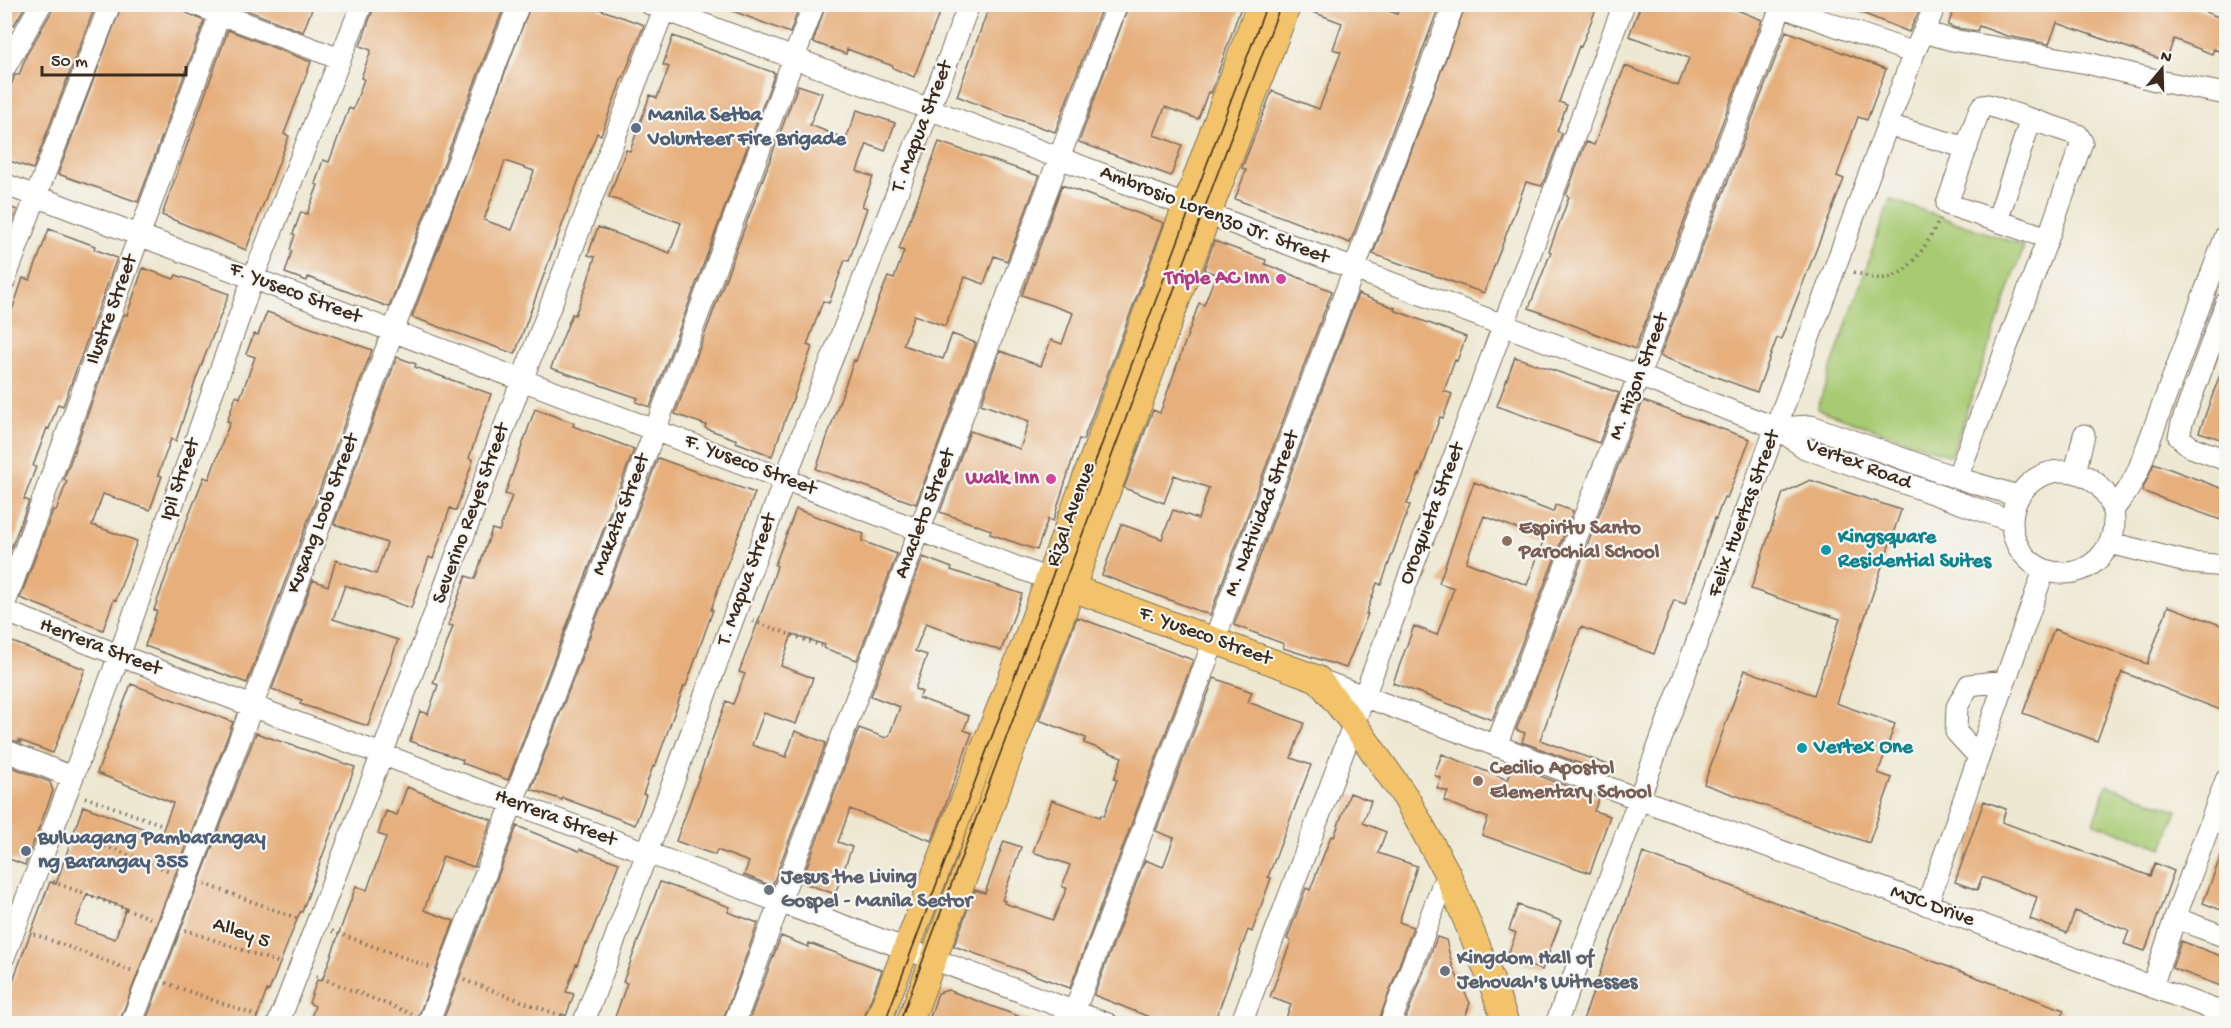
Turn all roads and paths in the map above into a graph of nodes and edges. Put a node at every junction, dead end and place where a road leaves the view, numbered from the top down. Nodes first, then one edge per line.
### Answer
1 (41, 4) edge
2 (110, 4) edge
3 (195, 4) edge
4 (362, 4) edge
5 (519, 4) edge
6 (814, 4) edge
7 (969, 4) edge
8 (1117, 4) edge
9 (1260, 4) edge
10 (1288, 4) edge
11 (1378, 4) edge
12 (1454, 4) edge
13 (1624, 4) edge
14 (1936, 4) edge
15 (660, 6) edge
16 (1778, 6) edge
17 (1389, 9) dead end
18 (220, 14) junction
19 (1924, 32) junction
20 (1914, 53) junction
21 (793, 58) junction
22 (340, 59) junction
23 (4, 69) edge
24 (2226, 94) edge
25 (930, 110) junction
26 (2031, 119) junction
27 (1888, 125) junction
28 (1967, 148) junction
29 (1060, 158) junction
30 (4, 184) edge
31 (36, 196) junction
32 (1947, 204) junction
33 (1197, 209) junction
34 (1997, 220) junction
35 (2226, 235) edge
36 (141, 236) junction
37 (2048, 238) junction
38 (1355, 269) junction
39 (1874, 277) dead end
40 (253, 278) junction
41 (4, 282) edge
42 (2226, 303) edge
43 (1504, 325) junction
44 (393, 331) junction
45 (1640, 376) junction
46 (522, 380) junction
47 (1777, 428) junction
48 (655, 430) junction
49 (2084, 435) dead end
50 (2226, 460) edge
51 (2075, 472) junction
52 (1957, 478) junction
53 (785, 479) junction
54 (2018, 496) junction
55 (2113, 510) junction
56 (2011, 521) junction
57 (920, 530) junction
58 (2110, 543) junction
59 (2226, 566) edge
60 (2044, 570) junction
61 (1048, 579) junction
62 (1072, 588) junction
63 (4, 606) edge
64 (4, 611) edge
65 (736, 615) junction
66 (1215, 640) junction
67 (822, 646) dead end
68 (119, 656) junction
69 (1318, 679) junction
70 (2005, 681) junction
71 (1364, 697) junction
72 (252, 706) junction
73 (1354, 724) junction
74 (1496, 746) junction
75 (4, 750) edge
76 (382, 754) junction
77 (1979, 757) junction
78 (2226, 780) edge
79 (70, 784) junction
80 (1639, 799) junction
81 (513, 803) junction
82 (160, 824) dead end
83 (648, 854) junction
84 (1447, 873) junction
85 (35, 876) junction
86 (778, 902) junction
87 (1927, 905) junction
88 (2175, 918) junction
89 (170, 925) junction
90 (2226, 937) edge
91 (906, 950) junction
92 (4, 957) edge
93 (933, 959) junction
94 (299, 969) junction
95 (2152, 987) junction
96 (2226, 1014) edge
97 (1072, 1017) edge
98 (429, 1022) edge
99 (131, 1023) edge
100 (278, 1023) edge
101 (583, 1023) edge
102 (734, 1023) edge
103 (877, 1023) edge
104 (909, 1023) edge
105 (1108, 1023) edge
106 (1240, 1023) edge
107 (1390, 1023) edge
108 (1506, 1023) edge
109 (1556, 1023) edge

1 - 23 street
2 - 31 street
3 - 18 street
4 - 22 street, Ipil Street
5 - 44 street, Kusang Loob Street
6 - 21 street, Makata Street
7 - 25 street, T. Mapua Street
8 - 29 street, Anacleto Street
9 - 33 main road, Rizal Avenue
10 - 33 main road, Rizal Avenue
11 - 17 path
12 - 38 street, M. Natividad Street
13 - 43 street, Oroquieta Street
14 - 19 street, Felix Huertas Street
15 - 21 street, Ambrosio Lorenzo Jr. Street
15 - 46 street, Severino Reyes Street
16 - 20 street
16 - 45 street, M. Hizon Street
18 - 22 street
18 - 36 street, Ilustre Street
19 - 20 street, Felix Huertas Street
19 - 24 street
20 - 27 street, Felix Huertas Street
21 - 25 street, Ambrosio Lorenzo Jr. Street
21 - 48 street, Makata Street
22 - 40 street, Ipil Street
25 - 29 street, Ambrosio Lorenzo Jr. Street
25 - 53 street, T. Mapua Street
26 - 28 street
26 - 34 street
26 - 37 street
27 - 28 street
27 - 47 street, Felix Huertas Street
28 - 32 street
29 - 33 street, Ambrosio Lorenzo Jr. Street
29 - 57 street, Anacleto Street
30 - 31 street, F. Yuseco Street
31 - 36 street, F. Yuseco Street
31 - 41 street
32 - 34 street
32 - 39 path
33 - 38 street, Ambrosio Lorenzo Jr. Street
33 - 61 main road, Rizal Avenue
33 - 62 main road, Rizal Avenue
34 - 37 street
35 - 55 street
36 - 40 street, F. Yuseco Street
36 - 63 street, Ilustre Street
37 - 52 street
38 - 43 street, Ambrosio Lorenzo Jr. Street
38 - 66 street, M. Natividad Street
40 - 44 street, F. Yuseco Street
40 - 68 street, Ipil Street
42 - 50 street
43 - 45 street, Ambrosio Lorenzo Jr. Street
43 - 71 street, Oroquieta Street
44 - 46 street, F. Yuseco Street
44 - 72 street, Kusang Loob Street
45 - 47 street, Ambrosio Lorenzo Jr. Street
45 - 74 street, M. Hizon Street
46 - 48 street, F. Yuseco Street
46 - 76 street, Severino Reyes Street
47 - 52 street, Vertex Road
47 - 56 street, Vertex Road
47 - 80 street, Felix Huertas Street
48 - 53 street, F. Yuseco Street
48 - 81 street, Makata Street
49 - 51 street
51 - 54 street
51 - 55 street
52 - 54 street, Vertex Road
53 - 57 street, F. Yuseco Street
53 - 65 street, T. Mapua Street
54 - 56 street
55 - 58 street
56 - 60 street
57 - 61 street, F. Yuseco Street
57 - 86 street, Anacleto Street
58 - 59 street
58 - 60 street
60 - 70 street
61 - 62 main road, F. Yuseco Street
61 - 91 main road, Rizal Avenue
62 - 66 main road, F. Yuseco Street
62 - 93 main road, Rizal Avenue
64 - 68 street, Herrera Street
65 - 67 path
65 - 83 street, T. Mapua Street
66 - 69 main road, F. Yuseco Street
66 - 97 street, M. Natividad Street
68 - 72 street, Herrera Street
68 - 79 street, Ipil Street
69 - 71 street, F. Yuseco Street
69 - 73 main road
70 - 77 street
70 - 77 street
71 - 73 street, Oroquieta Street
71 - 74 street, F. Yuseco Street
72 - 76 street, Herrera Street
72 - 89 street, Kusang Loob Street
73 - 84 main road
73 - 106 street, Oroquieta Street
74 - 80 street, MJC Drive
75 - 79 street
76 - 81 street, Herrera Street
76 - 94 street, Severino Reyes Street
77 - 87 street
78 - 88 street
79 - 82 path
79 - 85 street, Ipil Street
80 - 87 street, MJC Drive
80 - 109 street, Felix Huertas Street
81 - 83 street, Herrera Street
81 - 98 street, Makata Street
83 - 86 street, Herrera Street
83 - 101 street, T. Mapua Street
84 - 107 street
84 - 108 main road
85 - 89 path, Alley 5
85 - 92 street, Ipil Street
86 - 91 street, Herrera Street
86 - 102 street, Anacleto Street
87 - 95 street, MJC Drive
88 - 90 street
88 - 95 street
89 - 94 path, Alley 5
89 - 99 street, Kusang Loob Street
91 - 93 street, Herrera Street
91 - 103 main road, Rizal Avenue
93 - 97 street, Herrera Street
93 - 104 main road, Rizal Avenue
94 - 98 path, Alley 5
94 - 100 street, Severino Reyes Street
95 - 96 street, MJC Drive
97 - 105 street, Herrera Street

